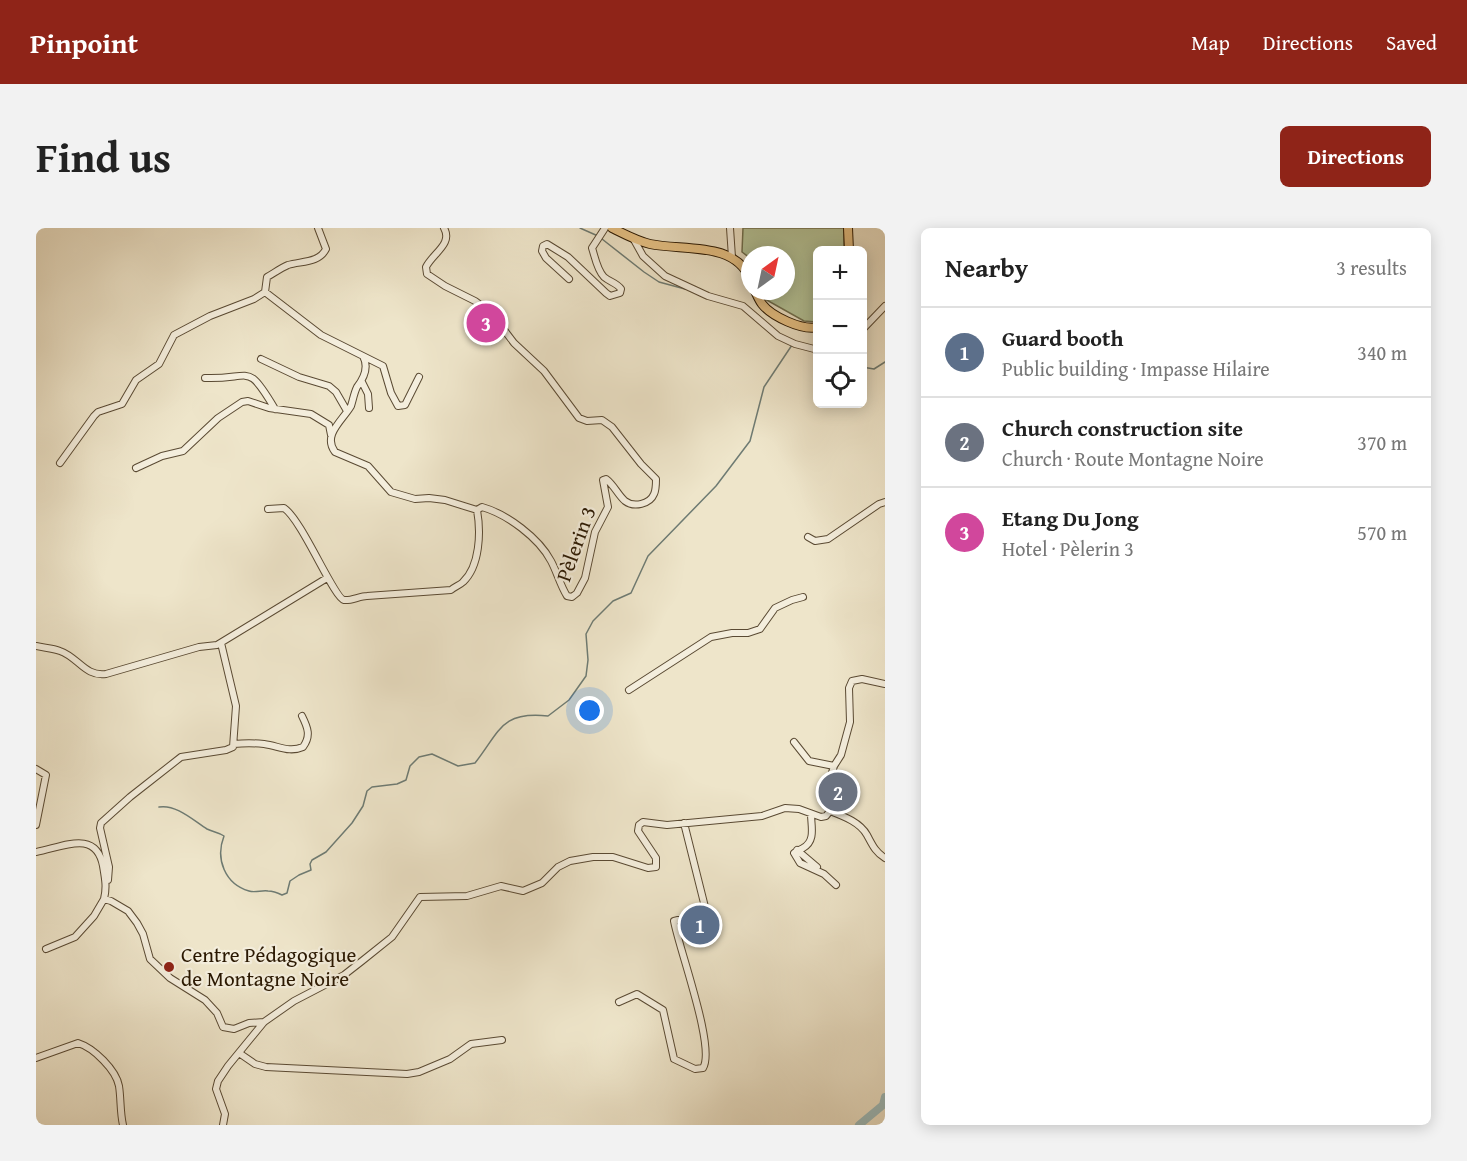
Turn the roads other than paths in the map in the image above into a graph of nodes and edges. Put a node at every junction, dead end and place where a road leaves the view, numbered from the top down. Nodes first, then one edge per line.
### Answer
1 (318, 228) edge
2 (444, 228) edge
3 (605, 228) edge
4 (612, 228) edge
5 (730, 228) edge
6 (848, 228) edge
7 (633, 238) junction
8 (849, 246) edge
9 (732, 257) junction
10 (741, 265) edge
11 (569, 279) dead end
12 (264, 292) junction
13 (760, 300) edge
14 (885, 306) edge
15 (867, 325) edge
16 (813, 328) edge
17 (813, 348) edge
18 (363, 356) junction
19 (261, 359) dead end
20 (419, 377) dead end
21 (205, 378) dead end
22 (362, 382) junction
23 (369, 408) dead end
24 (276, 409) junction
25 (347, 411) junction
26 (331, 436) junction
27 (60, 464) dead end
28 (136, 468) dead end
29 (885, 502) edge
30 (268, 509) dead end
31 (477, 510) junction
32 (808, 537) dead end
33 (327, 578) junction
34 (804, 597) dead end
35 (221, 643) junction
36 (36, 646) edge
37 (885, 684) edge
38 (629, 690) dead end
39 (302, 716) dead end
40 (794, 742) dead end
41 (234, 744) junction
42 (834, 766) junction
43 (36, 769) edge
44 (830, 811) junction
45 (811, 814) junction
46 (684, 823) junction
47 (36, 825) edge
48 (796, 850) junction
49 (36, 852) edge
50 (885, 858) edge
51 (820, 870) dead end
52 (836, 885) dead end
53 (107, 886) junction
54 (104, 899) junction
55 (46, 949) dead end
56 (619, 1002) dead end
57 (264, 1022) junction
58 (502, 1040) dead end
59 (239, 1053) junction
60 (36, 1058) edge
61 (123, 1125) edge
62 (223, 1125) edge

1 - 12 street
2 - 31 street, Pèlerin 3
3 - 11 street
4 - 7 main road
5 - 9 street
6 - 8 main road
7 - 9 main road
7 - 17 street
9 - 10 main road
12 - 18 street
12 - 27 street
13 - 16 main road
14 - 15 street
18 - 20 street
18 - 22 street
19 - 25 street
21 - 24 street
22 - 23 street
22 - 25 street
24 - 26 street
24 - 28 street
25 - 26 street
26 - 31 street
29 - 32 street
30 - 33 street
31 - 33 street
33 - 35 street
34 - 38 street
35 - 36 street
35 - 41 street
37 - 42 street
39 - 41 street
40 - 42 street
41 - 53 street
42 - 44 street
43 - 47 street
44 - 45 street
44 - 50 street
45 - 46 street
45 - 48 street
46 - 56 street
46 - 57 street
48 - 51 street
48 - 52 street
49 - 53 street
53 - 54 street
54 - 55 street
54 - 57 street
57 - 59 street
58 - 59 street
59 - 62 street
60 - 61 street

